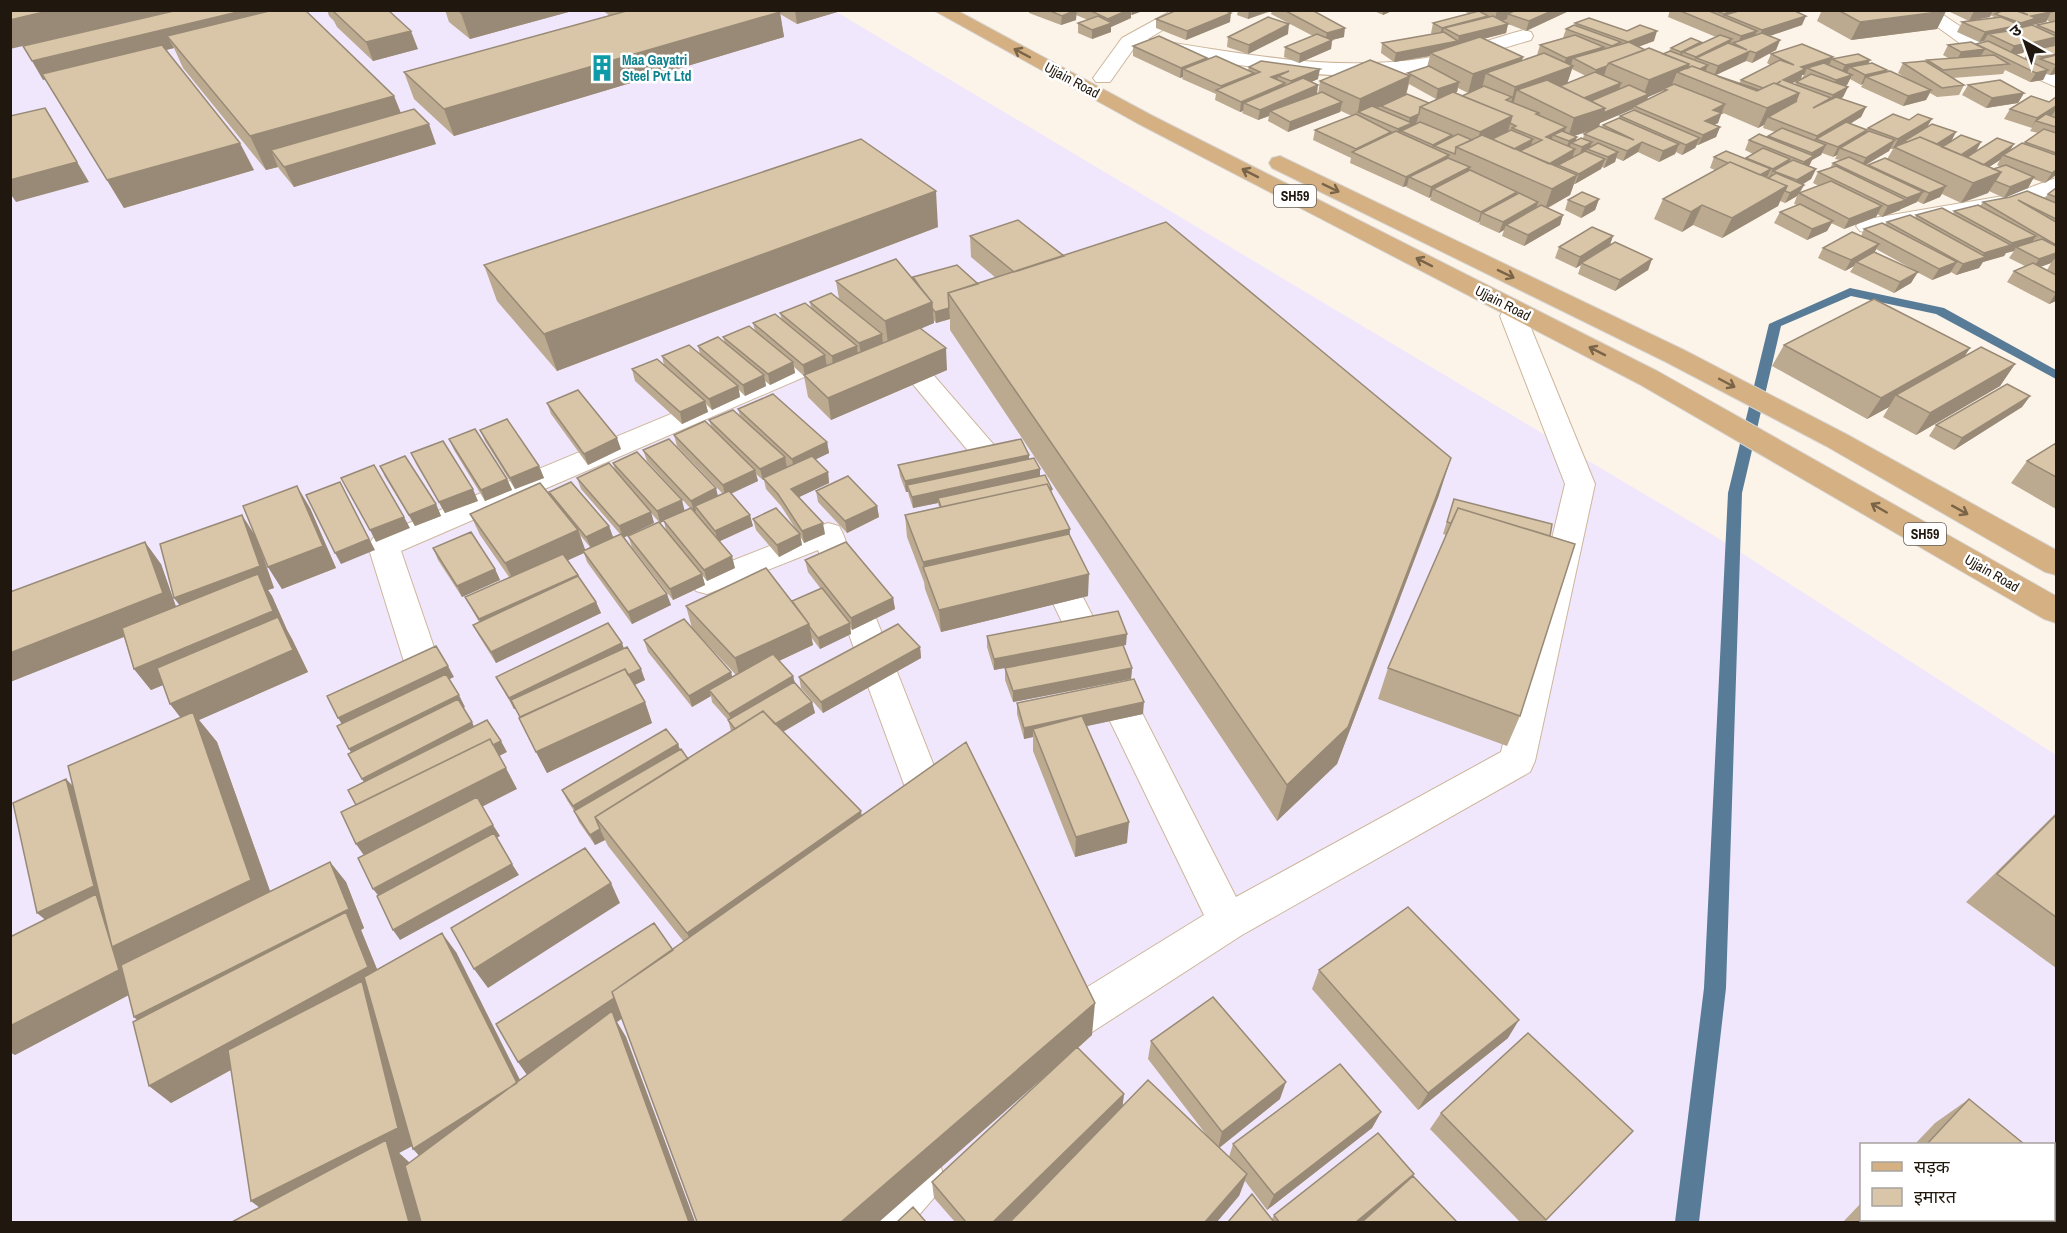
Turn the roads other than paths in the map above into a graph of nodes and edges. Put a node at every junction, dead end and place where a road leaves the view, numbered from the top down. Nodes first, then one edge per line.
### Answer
1 (942, 10) edge
2 (979, 10) edge
3 (1187, 10) edge
4 (1923, 10) edge
5 (1524, 36) dead end
6 (1129, 42) junction
7 (1103, 78) junction
8 (2056, 81) edge
9 (1223, 136) dead end
10 (1256, 152) dead end
11 (2056, 185) edge
12 (1868, 226) edge
13 (1516, 310) junction
14 (1019, 502) edge
15 (1035, 534) edge
16 (2056, 564) edge
17 (707, 583) edge
18 (2056, 611) edge
19 (443, 726) edge
20 (944, 842) edge
21 (1228, 922) junction
22 (1023, 1052) edge
23 (942, 1151) edge
24 (883, 1222) edge

13 -> 1 main road, Ujjain Road / SH59
2 - 7 main road, Ujjain Road
3 - 6 street
4 - 8 street
5 - 6 street
6 - 7 street
7 - 9 main road, Ujjain Road
10 -> 16 main road, Ujjain Road / SH59
11 - 12 street
18 -> 13 main road, Ujjain Road / SH59
13 - 21 street
14 - 19 street
15 - 21 street
17 - 20 street
21 - 22 street
23 - 24 street

